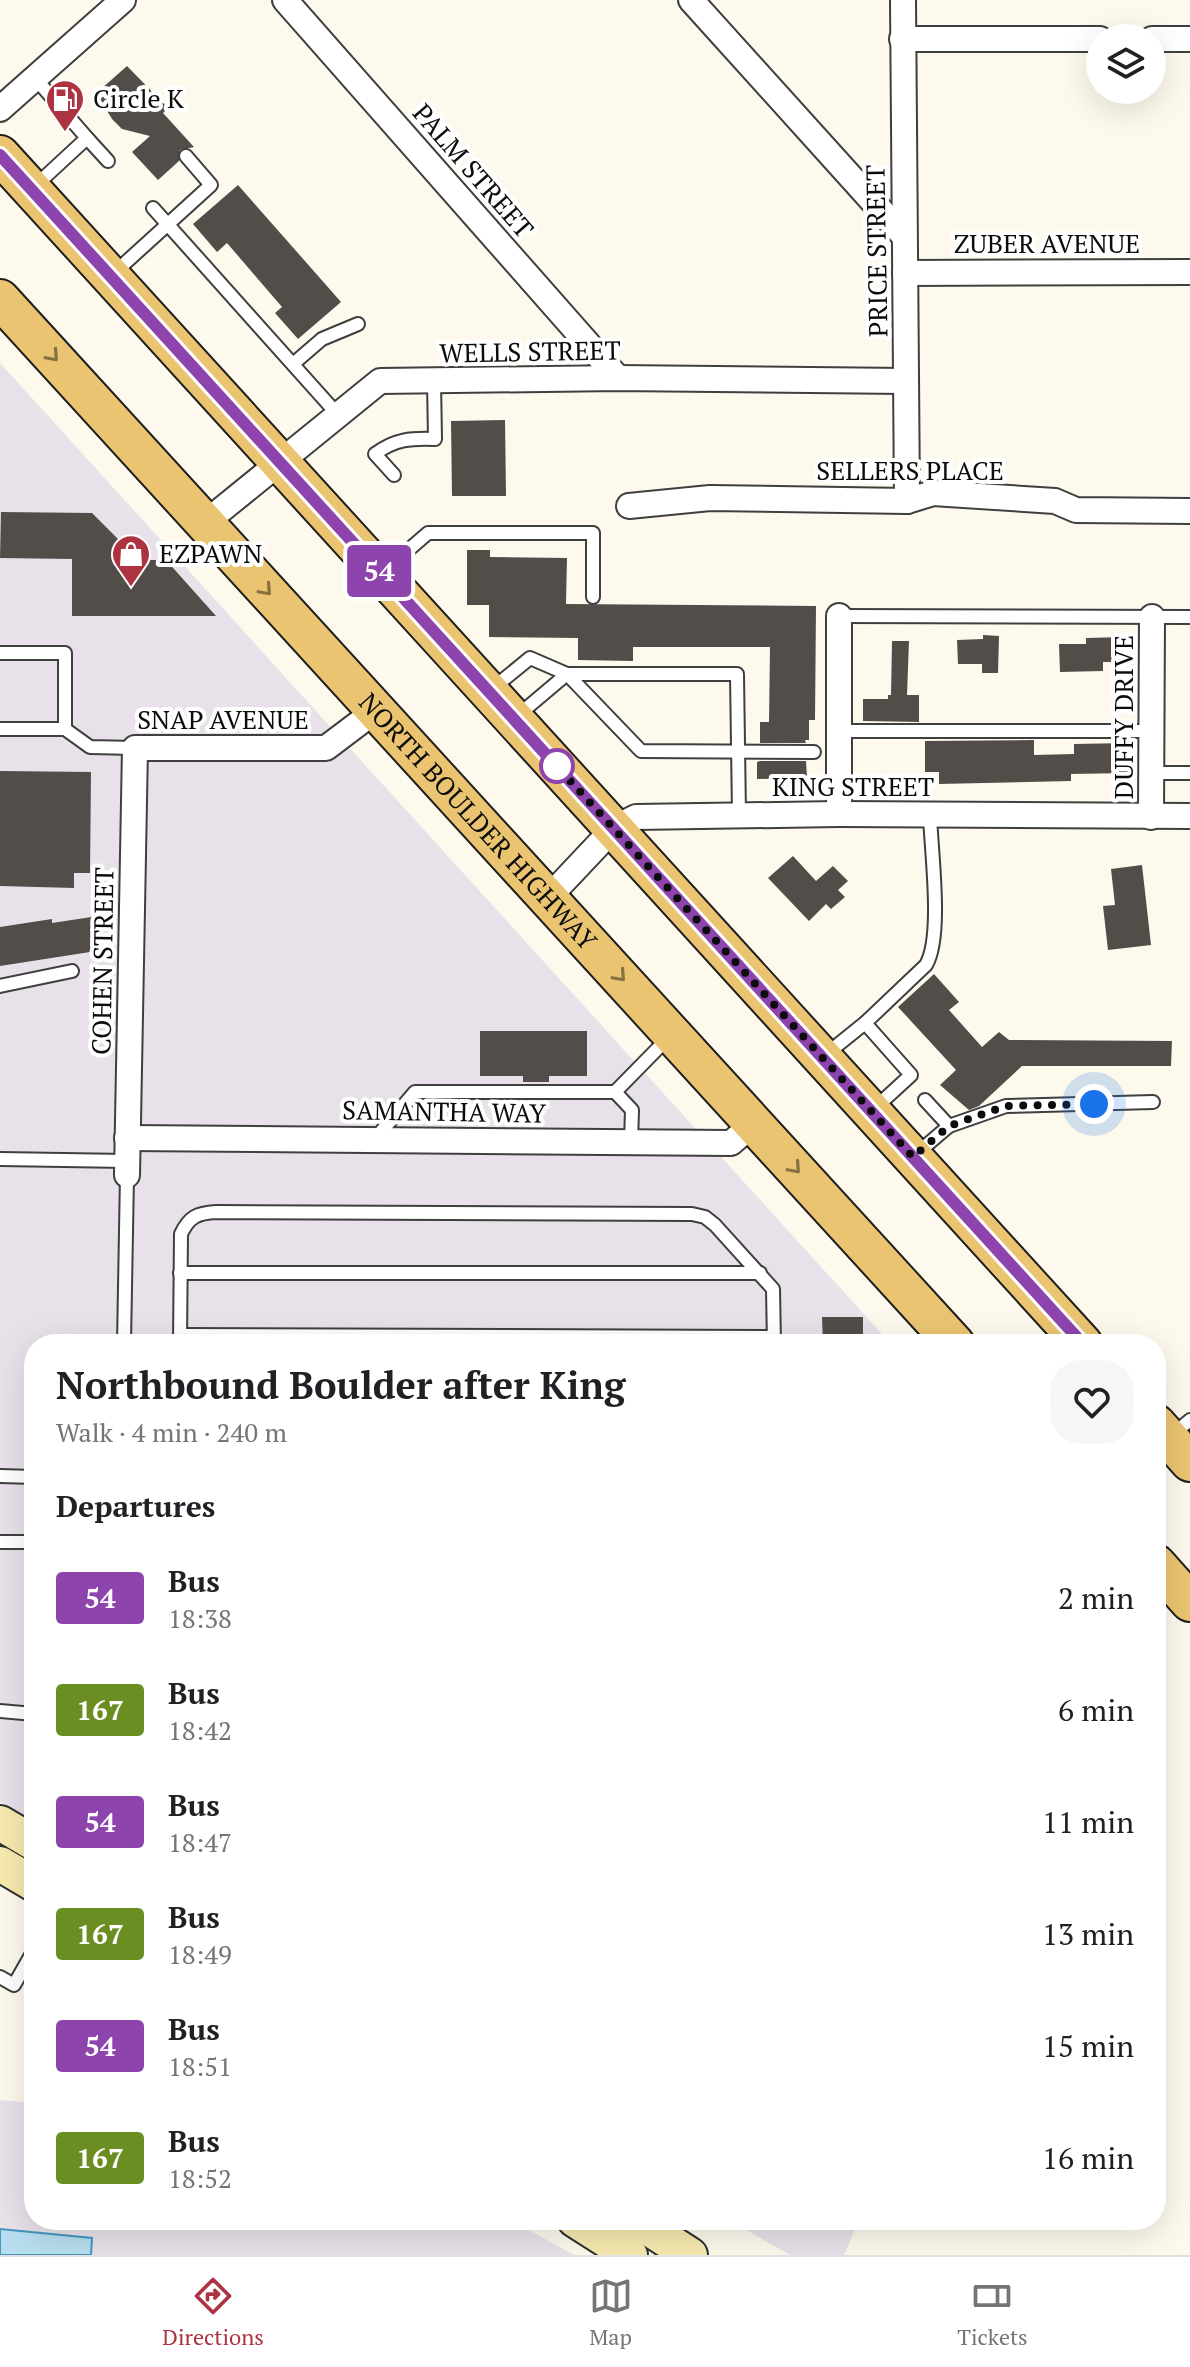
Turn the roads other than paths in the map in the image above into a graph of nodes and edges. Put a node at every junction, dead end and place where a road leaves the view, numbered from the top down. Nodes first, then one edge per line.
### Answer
1 (123, 0) edge
2 (285, 0) edge
3 (691, 0) edge
4 (903, 0) edge
5 (902, 39) junction
6 (1086, 39) edge
7 (1166, 39) edge
8 (1190, 39) edge
9 (35, 78) junction
10 (0, 109) edge
11 (87, 138) junction
12 (0, 155) edge
13 (186, 156) dead end
14 (108, 161) dead end
15 (32, 189) junction
16 (153, 208) dead end
17 (167, 224) junction
18 (904, 236) junction
19 (1190, 272) edge
20 (905, 273) junction
21 (111, 276) junction
22 (0, 299) edge
23 (358, 324) dead end
24 (293, 364) junction
25 (618, 378) junction
26 (434, 381) junction
27 (906, 381) junction
28 (339, 416) junction
29 (281, 462) junction
30 (394, 475) dead end
31 (907, 501) junction
32 (629, 506) dead end
33 (1190, 511) edge
34 (205, 523) junction
35 (382, 573) junction
36 (593, 597) dead end
37 (839, 616) joint
38 (1152, 617) junction
39 (1190, 617) edge
40 (0, 653) edge
41 (567, 674) junction
42 (489, 691) junction
43 (375, 711) junction
44 (514, 719) junction
45 (0, 729) edge
46 (65, 729) junction
47 (839, 731) junction
48 (1152, 731) junction
49 (135, 748) junction
50 (814, 752) dead end
51 (738, 753) junction
52 (1152, 773) junction
53 (1190, 773) edge
54 (839, 814) junction
55 (739, 815) junction
56 (930, 815) junction
57 (1190, 816) edge
58 (1151, 817) junction
59 (614, 828) junction
60 (548, 898) junction
61 (72, 971) dead end
62 (0, 986) edge
63 (865, 1023) junction
64 (672, 1034) junction
65 (823, 1058) junction
66 (615, 1092) junction
67 (925, 1100) dead end
68 (1153, 1102) dead end
69 (872, 1112) junction
70 (754, 1123) junction
71 (949, 1126) junction
72 (374, 1140) junction
73 (631, 1142) junction
74 (913, 1157) junction
75 (127, 1158) junction
76 (0, 1159) edge
77 (180, 1273) junction
78 (760, 1273) junction
79 (124, 1334) edge
80 (180, 1334) edge
81 (774, 1334) edge
82 (946, 1334) edge
83 (1074, 1334) edge
84 (0, 1476) edge
85 (24, 1477) edge
86 (0, 1542) edge
87 (24, 1542) edge
88 (1166, 1575) edge
89 (1190, 1602) edge
90 (0, 1711) edge
91 (24, 1713) edge
92 (0, 1823) edge
93 (24, 1837) edge
94 (0, 1864) edge
95 (24, 1878) edge
96 (24, 1968) edge
97 (0, 1977) edge
98 (591, 2230) edge
99 (651, 2230) edge
100 (630, 2255) edge
101 (690, 2255) edge

1 - 9 street
2 - 25 street, PALM STREET
3 - 18 street
4 - 5 street, PRICE STREET
5 - 6 street
5 - 18 street, PRICE STREET
7 - 8 street
9 - 10 street
9 - 11 lane
11 - 14 lane
11 - 15 lane
12 - 15 main road
13 - 17 lane
15 - 21 main road
16 - 17 lane
17 - 21 lane
17 - 24 lane
18 - 20 street, PRICE STREET
19 - 20 street, ZUBER AVENUE
20 - 27 street, PRICE STREET
21 - 29 main road
22 -> 34 main road, NORTH BOULDER HIGHWAY
23 - 24 lane
24 - 28 lane
25 - 26 street, WELLS STREET
25 - 27 street, WELLS STREET
26 - 28 street, WELLS STREET
26 - 30 lane
27 - 31 street, PRICE STREET
28 - 29 street, WELLS STREET
29 - 34 street, WELLS STREET
29 - 35 main road
31 - 32 street, SELLERS PLACE
31 - 33 street, SELLERS PLACE
34 -> 43 main road, NORTH BOULDER HIGHWAY
35 - 36 lane
35 - 42 main road
37 - 38 lane
37 - 47 street
38 - 39 lane
38 - 48 street, DUFFY DRIVE
40 - 46 lane
41 - 42 lane
41 - 44 lane
41 - 51 lane
41 - 51 lane
42 - 44 main road
43 - 49 street, SNAP AVENUE
43 - 60 main road, NORTH BOULDER HIGHWAY
44 - 59 main road
45 - 46 lane
46 - 49 lane, SNAP AVENUE
47 - 48 lane
47 - 54 street
48 - 52 street, DUFFY DRIVE
49 - 75 street, COHEN STREET
50 - 51 lane
51 - 55 lane
52 - 53 lane
52 - 58 street, DUFFY DRIVE
54 - 55 street, KING STREET
54 - 56 street, KING STREET
55 - 59 street, KING STREET
56 - 58 street, KING STREET
56 - 63 lane
57 - 58 street, KING STREET
59 - 60 street, KING STREET
59 - 65 main road
60 -> 64 main road, NORTH BOULDER HIGHWAY
61 - 62 lane
63 - 65 lane
63 - 69 lane
64 - 66 lane
64 - 70 main road, NORTH BOULDER HIGHWAY
65 - 69 main road
66 - 72 lane
66 - 73 lane
67 - 71 lane
68 - 71 lane
69 - 74 main road
70 - 73 street, SAMANTHA WAY
70 -> 82 main road, NORTH BOULDER HIGHWAY
71 - 74 lane
72 - 73 street, SAMANTHA WAY
72 - 75 street, SAMANTHA WAY
74 - 83 main road
75 - 76 lane
75 - 79 lane
77 - 78 lane
77 - 78 lane
77 - 80 lane
78 - 81 lane
84 - 85 lane
86 - 87 lane
88 - 89 main road
90 - 91 lane
92 - 93 main road
94 - 95 main road
96 - 97 lane
98 - 100 main road
99 - 101 main road

